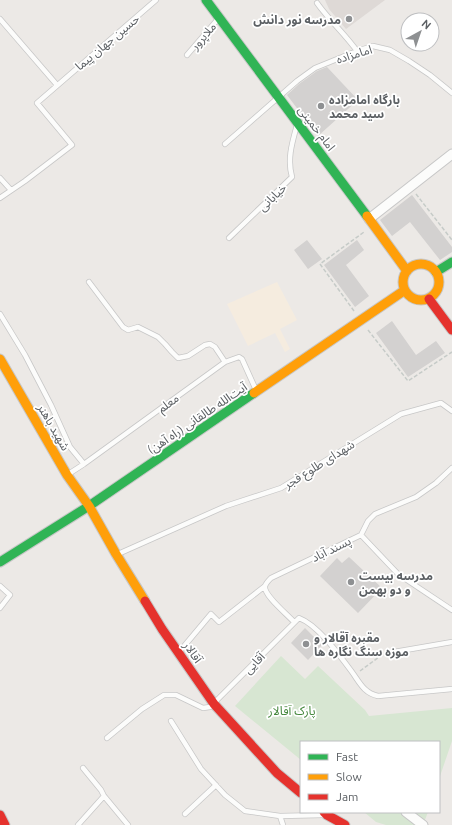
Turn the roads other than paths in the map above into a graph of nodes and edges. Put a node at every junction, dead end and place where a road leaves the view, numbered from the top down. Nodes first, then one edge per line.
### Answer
1 (156, 0) edge
2 (206, 0) edge
3 (317, 3) dead end
4 (219, 18) junction
5 (0, 19) edge
6 (358, 51) junction
7 (187, 55) dead end
8 (57, 85) junction
9 (452, 93) edge
10 (278, 97) junction
11 (297, 122) junction
12 (225, 144) dead end
13 (452, 154) edge
14 (0, 178) edge
15 (11, 190) junction
16 (0, 198) edge
17 (372, 222) junction
18 (229, 238) dead end
19 (452, 262) edge
20 (408, 271) junction
21 (436, 272) junction
22 (89, 282) dead end
23 (405, 290) junction
24 (429, 299) junction
25 (0, 314) edge
26 (452, 330) edge
27 (0, 359) edge
28 (225, 362) junction
29 (257, 391) junction
30 (452, 411) edge
31 (84, 464) junction
32 (452, 468) edge
33 (67, 475) junction
34 (89, 506) junction
35 (361, 535) junction
36 (116, 554) junction
37 (0, 562) edge
38 (0, 586) edge
39 (265, 586) junction
40 (0, 608) edge
41 (452, 610) edge
42 (294, 622) junction
43 (452, 642) edge
44 (178, 652) junction
45 (394, 652) road end
46 (452, 689) edge
47 (214, 704) junction
48 (171, 721) dead end
49 (107, 738) dead end
50 (82, 768) dead end
51 (216, 785) junction
52 (300, 792) edge
53 (104, 796) junction
54 (407, 813) edge
55 (185, 814) dead end
56 (326, 814) edge
57 (0, 815) edge
58 (280, 816) junction
59 (5, 825) edge
60 (78, 825) edge
61 (128, 825) edge
62 (283, 825) edge
63 (345, 825) edge
64 (423, 825) edge

1 - 8 lane, حسین جهان پیما
2 - 4 street, امام خمینی
3 - 6 lane
4 - 7 lane, ملاپرور
4 - 10 street, امام خمینی
5 - 8 lane
6 - 9 lane, امامزاده
6 - 10 lane, امامزاده
8 - 15 lane, حسین جهان پیما
10 - 11 street, امام خمینی
10 - 12 lane, امامزاده
11 - 17 street, امام خمینی
11 - 18 lane, خیابانی
13 - 17 street
14 - 15 lane
15 - 16 lane
17 - 20 street, امام خمینی
19 - 21 street
20 - 21 street
20 - 23 street
21 - 24 street
22 - 28 lane
23 - 24 street
23 - 29 street, (راه آهن) آیت‌الله طالقانی
24 - 26 street
25 - 31 lane
27 - 33 street, شهید باهنر
28 - 29 lane
28 - 31 lane, معلم
29 - 34 street, (راه آهن) آیت‌الله طالقانی
30 - 36 lane, شهدای طلوع فجر
31 - 33 lane, معلم
32 - 35 lane, پسند آباد
33 - 34 street, شهید باهنر
34 - 36 street, آقالار
34 - 37 street, (راه آهن) آیت‌الله طالقانی
35 - 39 lane, پسند آباد
35 - 41 lane
36 - 44 street, آقالار
38 - 40 lane
39 - 42 lane
39 - 44 lane, پسند آباد
42 - 46 lane
42 - 47 lane, آقایی
43 - 45 lane
44 - 47 street, آقالار
47 - 49 lane
47 - 52 street, آقالار
48 - 51 lane
50 - 53 lane
51 - 55 lane
51 - 58 lane
53 - 60 lane
53 - 61 lane
54 - 64 street
56 - 58 lane
56 - 63 street
57 - 59 street
58 - 62 lane

